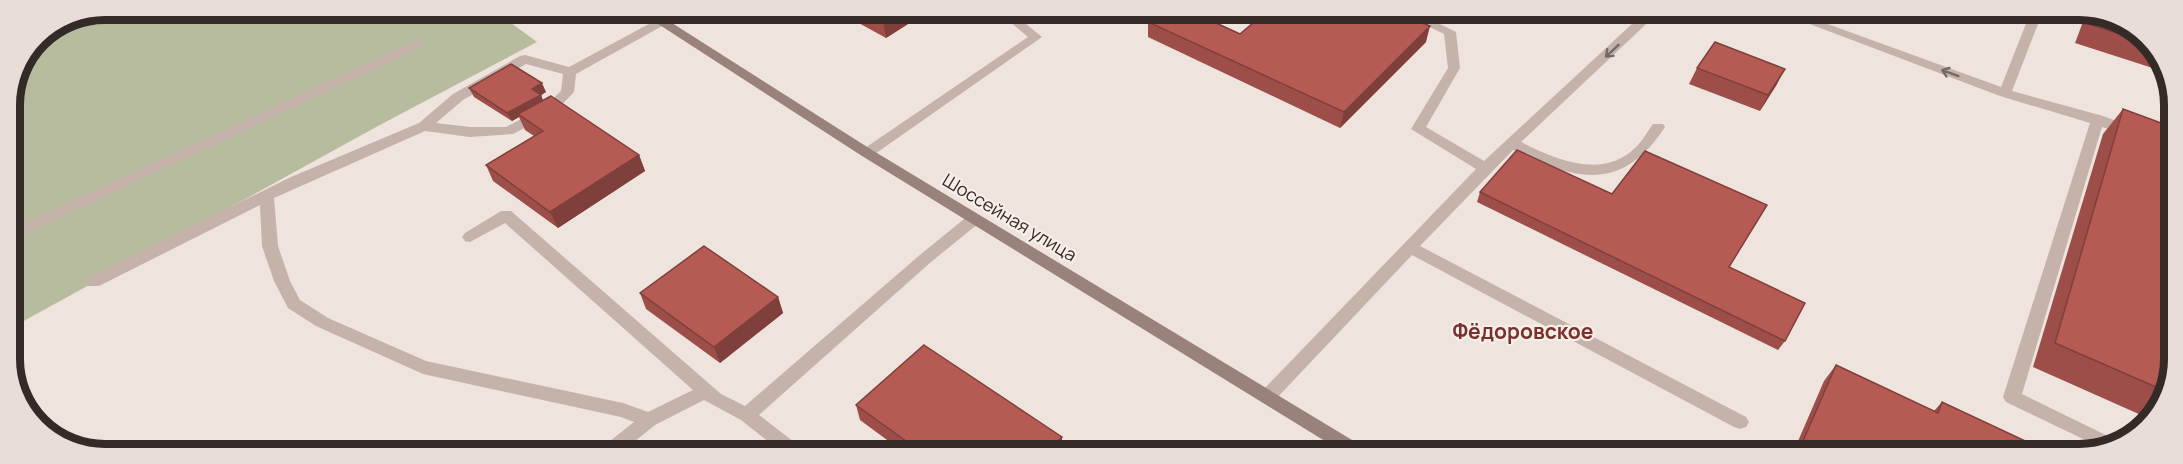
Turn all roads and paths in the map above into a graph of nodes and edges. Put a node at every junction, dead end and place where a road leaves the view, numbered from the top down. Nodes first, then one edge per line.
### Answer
1 (656, 19) edge
2 (1013, 19) edge
3 (1421, 19) edge
4 (1645, 19) edge
5 (1804, 19) edge
6 (2034, 19) edge
7 (660, 22) junction
8 (417, 44) dead end
9 (570, 72) junction
10 (2005, 93) junction
11 (2098, 119) junction
12 (424, 126) junction
13 (1658, 127) dead end
14 (2140, 134) edge
15 (1513, 144) junction
16 (867, 153) junction
17 (1485, 168) junction
18 (267, 195) junction
19 (974, 219) junction
20 (20, 231) edge
21 (470, 237) dead end
22 (1412, 248) junction
23 (93, 282) dead end
24 (706, 391) junction
25 (1268, 396) junction
26 (747, 415) junction
27 (649, 420) junction
28 (1740, 422) dead end
29 (2104, 441) edge
30 (619, 444) edge
31 (784, 444) edge
32 (1345, 444) edge

1 - 7 main road, Шоссейная улица
2 - 16 lane
3 - 17 lane
4 -> 15 lane
10 -> 5 lane
6 - 10 lane
7 - 9 lane
7 - 16 main road, Шоссейная улица
8 - 20 lane
9 - 12 lane
9 - 12 lane
10 - 11 lane
11 - 14 lane
11 - 29 lane
12 - 18 lane
13 - 15 lane
15 - 17 lane
16 - 19 main road, Шоссейная улица
17 - 22 lane
18 - 23 lane
18 - 27 lane
19 - 25 main road, Шоссейная улица
19 - 26 lane
21 - 24 lane
22 - 25 lane
22 - 28 lane
24 - 26 lane
24 - 27 lane
25 - 32 main road, Шоссейная улица
26 - 31 lane
27 - 30 lane

